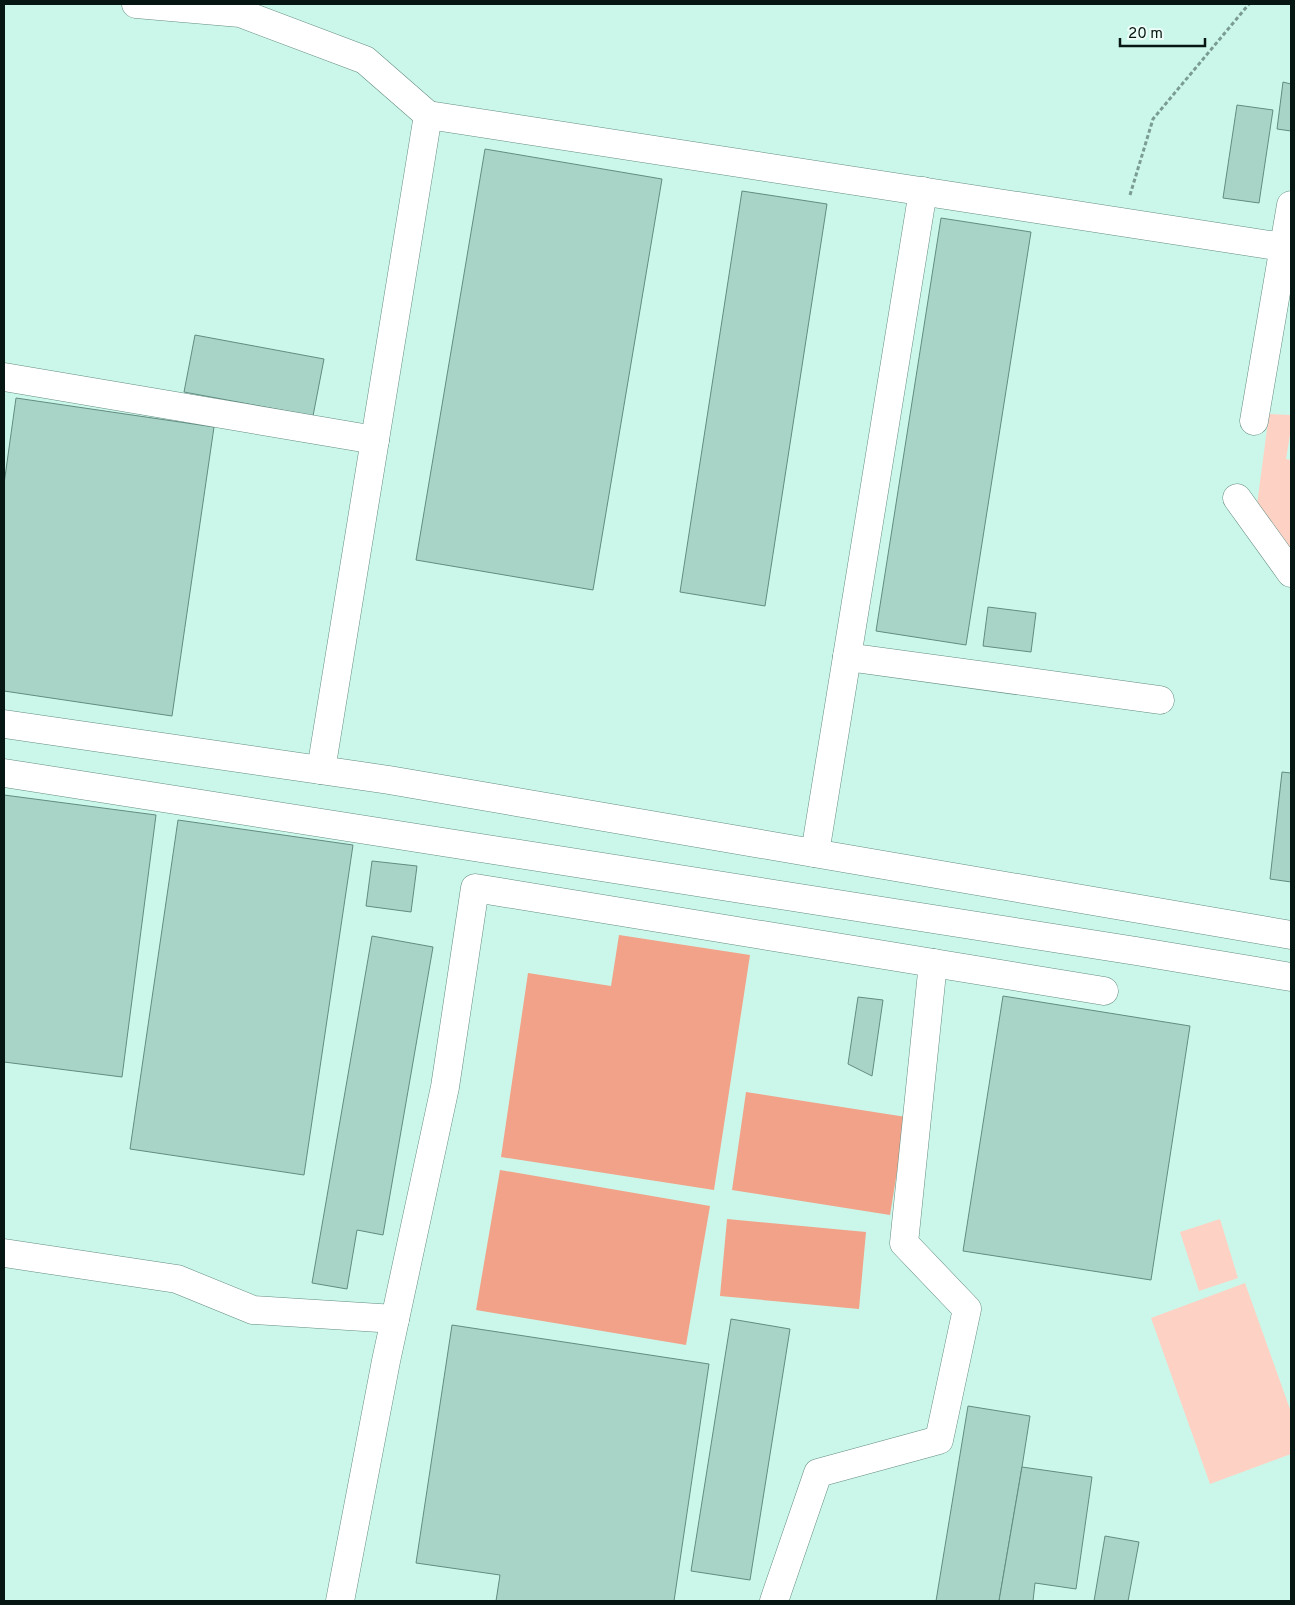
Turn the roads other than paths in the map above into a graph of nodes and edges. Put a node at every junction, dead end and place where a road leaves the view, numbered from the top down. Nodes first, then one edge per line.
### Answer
1 (136, 4) edge
2 (428, 114) junction
3 (923, 191) junction
4 (1291, 205) edge
5 (1284, 247) junction
6 (1284, 281) edge
7 (4, 377) edge
8 (1254, 421) dead end
9 (375, 440) junction
10 (1237, 498) dead end
11 (1291, 573) edge
12 (847, 657) junction
13 (1160, 700) dead end
14 (4, 724) edge
15 (321, 770) junction
16 (4, 773) edge
17 (814, 853) junction
18 (1291, 935) edge
19 (933, 963) junction
20 (1291, 977) edge
21 (1104, 990) dead end
22 (4, 1253) edge
23 (394, 1319) junction
24 (340, 1601) edge
25 (774, 1601) edge

1 - 2 lane
2 - 3 lane
2 - 9 lane
3 - 5 lane
3 - 12 lane
4 - 5 lane
5 - 6 lane
6 - 8 lane
7 - 9 lane
9 - 15 lane
10 - 11 lane
12 - 13 lane
12 - 17 lane
14 - 15 lane
15 - 17 lane
16 - 20 lane
17 - 18 lane
19 - 21 lane
19 - 23 lane
19 - 25 lane
22 - 23 lane
23 - 24 lane

